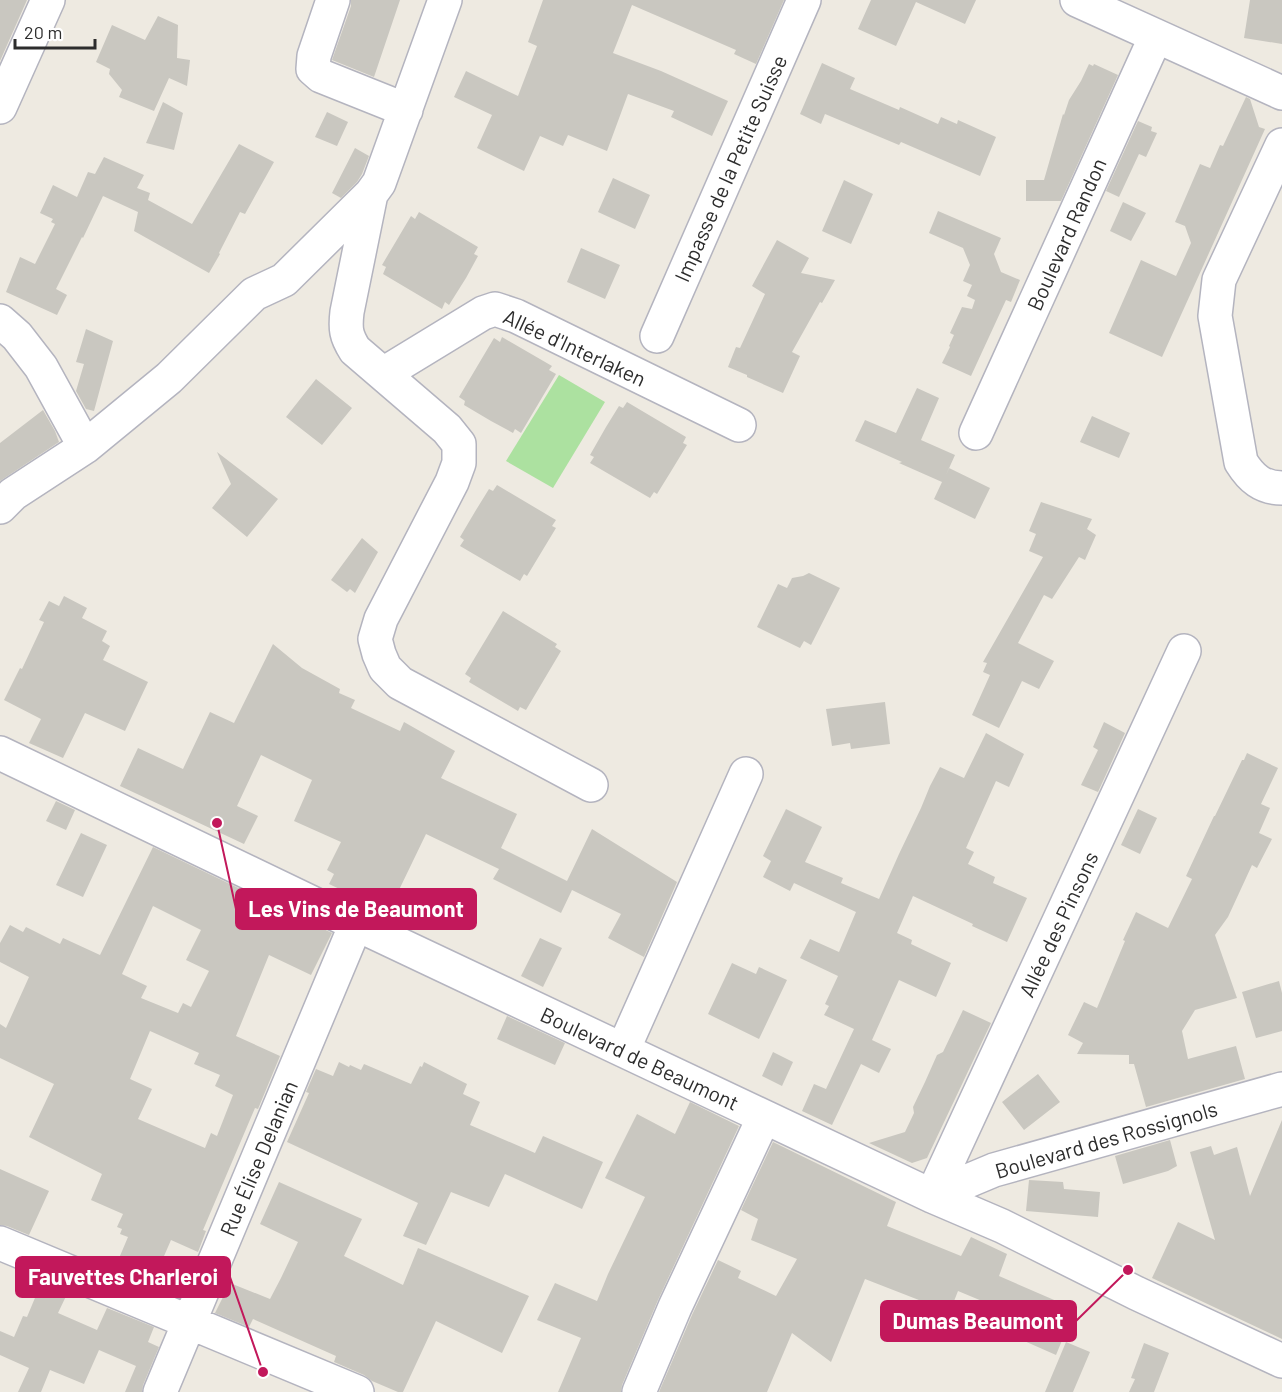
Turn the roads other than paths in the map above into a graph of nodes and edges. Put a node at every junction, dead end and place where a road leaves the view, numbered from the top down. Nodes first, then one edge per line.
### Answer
1 (48, 0) edge
2 (333, 0) edge
3 (445, 0) edge
4 (804, 0) edge
5 (1077, 0) edge
6 (1156, 36) junction
7 (1282, 93) edge
8 (0, 107) edge
9 (406, 110) junction
10 (1282, 145) edge
11 (371, 194) junction
12 (0, 321) edge
13 (657, 336) dead end
14 (383, 375) junction
15 (739, 425) dead end
16 (976, 433) dead end
17 (85, 447) junction
18 (1282, 488) edge
19 (0, 507) edge
20 (1184, 651) dead end
21 (0, 753) edge
22 (746, 774) dead end
23 (591, 785) dead end
24 (356, 924) junction
25 (623, 1050) junction
26 (1282, 1089) edge
27 (764, 1117) junction
28 (932, 1196) junction
29 (0, 1243) edge
30 (189, 1322) junction
31 (1282, 1361) edge
32 (160, 1392) edge
33 (357, 1392) edge
34 (639, 1392) edge

1 - 8 street
2 - 9 street
3 - 9 street
4 - 13 street, Impasse de la Petite Suisse
5 - 6 street
6 - 7 street
6 - 16 street, Boulevard Randon
9 - 11 street
10 - 18 street
11 - 14 street
11 - 17 street
12 - 17 street
14 - 15 street, Allée d'Interlaken
14 - 23 street
17 - 19 street
20 - 28 street, Allée des Pinsons
21 - 24 street, Boulevard de Beaumont
22 - 25 street
24 - 25 street, Boulevard de Beaumont
24 - 30 street, Rue Élise Delanian
25 - 27 street, Boulevard de Beaumont
26 - 28 street, Boulevard des Rossignols
27 - 28 street, Boulevard de Beaumont
27 - 34 street
28 - 31 street, Boulevard de Beaumont
29 - 30 street
30 - 32 street, Rue Élise Delanian
30 - 33 street

